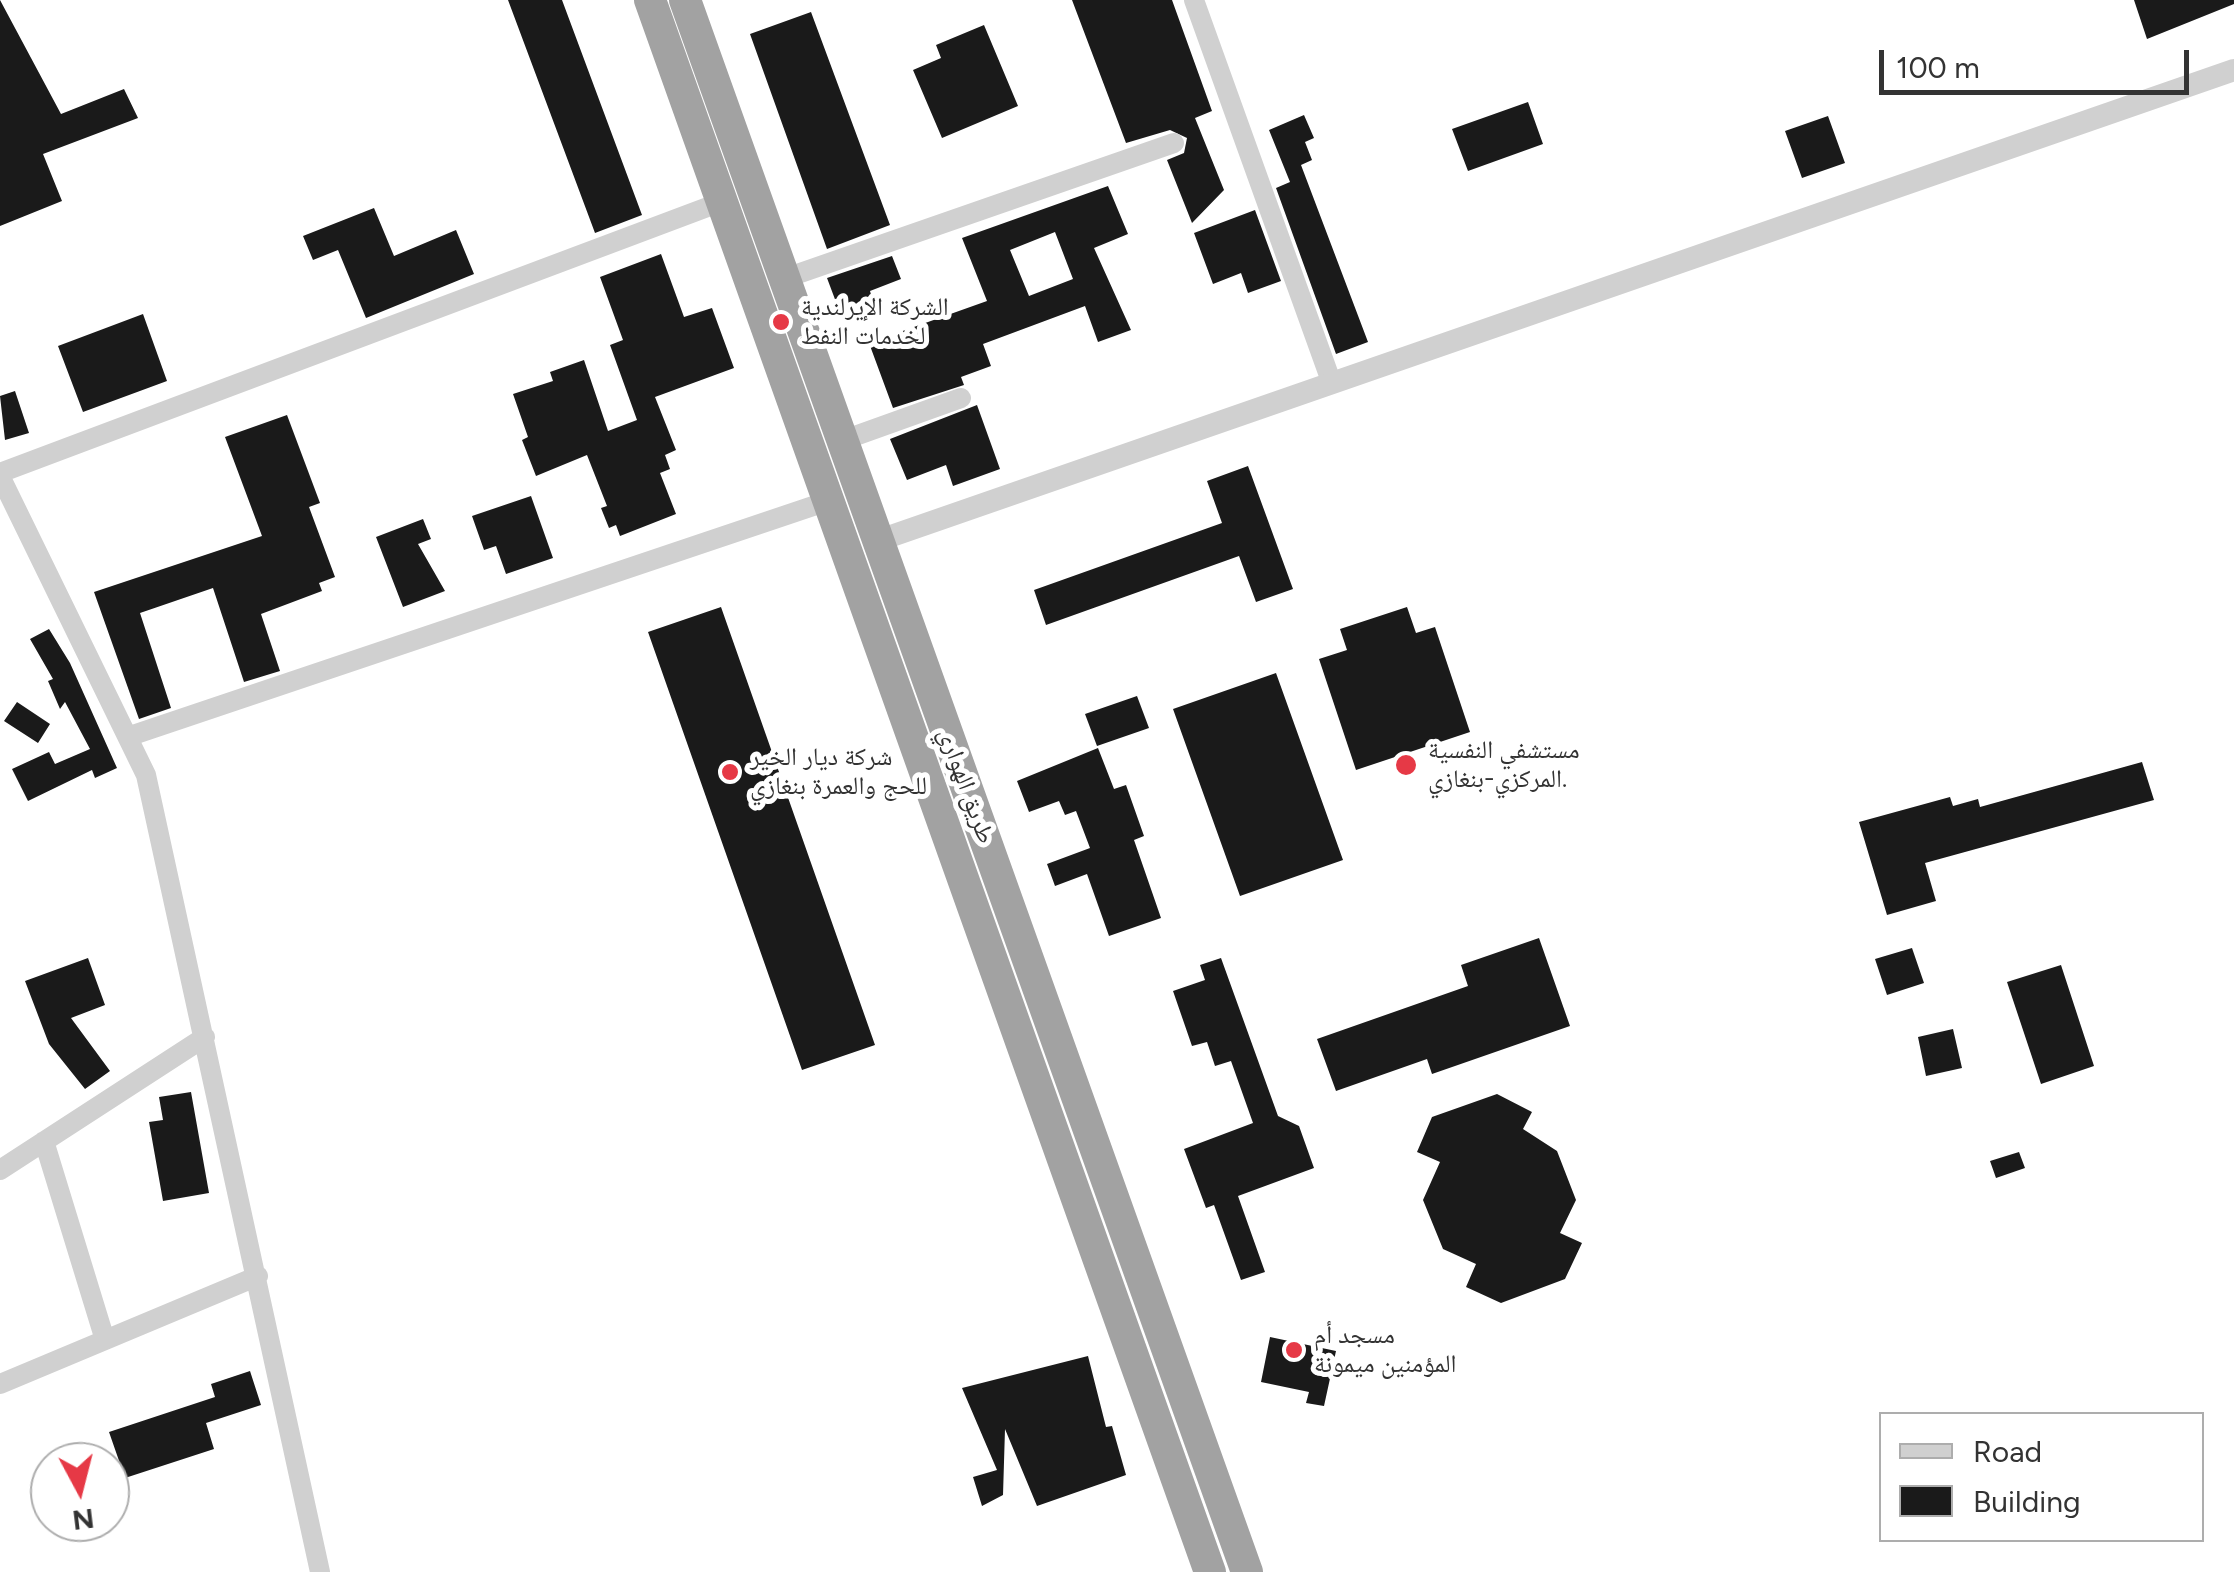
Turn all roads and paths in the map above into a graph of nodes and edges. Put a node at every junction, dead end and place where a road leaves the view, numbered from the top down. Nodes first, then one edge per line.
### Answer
1 (650, 0) edge
2 (685, 0) edge
3 (1194, 0) edge
4 (2234, 70) edge
5 (1174, 142) dead end
6 (721, 202) junction
7 (783, 279) junction
8 (1331, 381) junction
9 (960, 398) dead end
10 (841, 440) junction
11 (0, 475) edge
12 (825, 502) junction
13 (877, 541) junction
14 (130, 736) junction
15 (205, 1037) junction
16 (44, 1141) junction
17 (0, 1170) edge
18 (258, 1276) junction
19 (105, 1340) junction
20 (0, 1384) edge
21 (320, 1572) edge
22 (1210, 1572) edge
23 (1248, 1572) edge

1 - 6 highway, طريق الهواري
2 - 7 highway, طريق الهواري
3 - 8 street
4 - 8 street
5 - 7 street
6 - 11 street
6 - 12 highway, طريق الهواري
7 - 10 highway, طريق الهواري
8 - 13 street
9 - 10 street
10 - 13 highway, طريق الهواري
11 - 14 street
12 - 14 street
12 - 22 highway, طريق الهواري
13 - 23 highway, طريق الهواري
14 - 15 street
15 - 16 street
15 - 18 street
16 - 17 street
16 - 19 street
18 - 19 street
18 - 21 street
19 - 20 street

